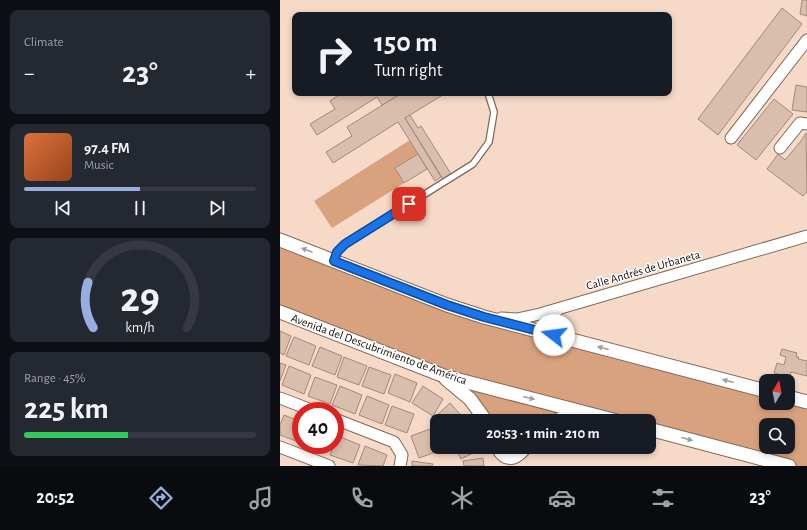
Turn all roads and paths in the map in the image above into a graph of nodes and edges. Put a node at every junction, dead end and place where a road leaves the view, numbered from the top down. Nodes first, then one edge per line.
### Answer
1 (807, 40) edge
2 (489, 96) edge
3 (807, 124) edge
4 (731, 138) dead end
5 (780, 148) dead end
6 (807, 236) edge
7 (280, 240) edge
8 (334, 261) junction
9 (563, 307) junction
10 (280, 312) edge
11 (484, 317) junction
12 (568, 339) junction
13 (430, 370) junction
14 (759, 389) edge
15 (280, 398) edge
16 (795, 398) edge
17 (807, 402) edge
18 (292, 403) edge
19 (481, 414) edge
20 (588, 414) edge
21 (344, 423) edge
22 (656, 431) edge
23 (280, 447) edge
24 (499, 454) edge
25 (502, 454) edge
26 (518, 454) edge
27 (522, 454) edge
28 (329, 466) edge
29 (400, 466) edge
30 (502, 466) edge
31 (517, 466) edge
32 (789, 466) edge

1 - 4 street
2 - 8 lane
3 - 5 street
6 - 9 street, Calle Andrés de Urbaneta
8 -> 7 street
8 - 11 street
9 - 11 street, Calle Andrés de Urbaneta
9 - 12 street
10 - 13 street, Avenida del Descubrimiento de América
11 - 12 street
14 -> 12 street
13 - 19 street
13 -> 20 street, Avenida del Descubrimiento de América
15 - 18 street
16 - 17 street
21 - 29 street
22 -> 32 street
23 - 28 street
24 - 30 street
25 - 26 street
27 - 31 street

